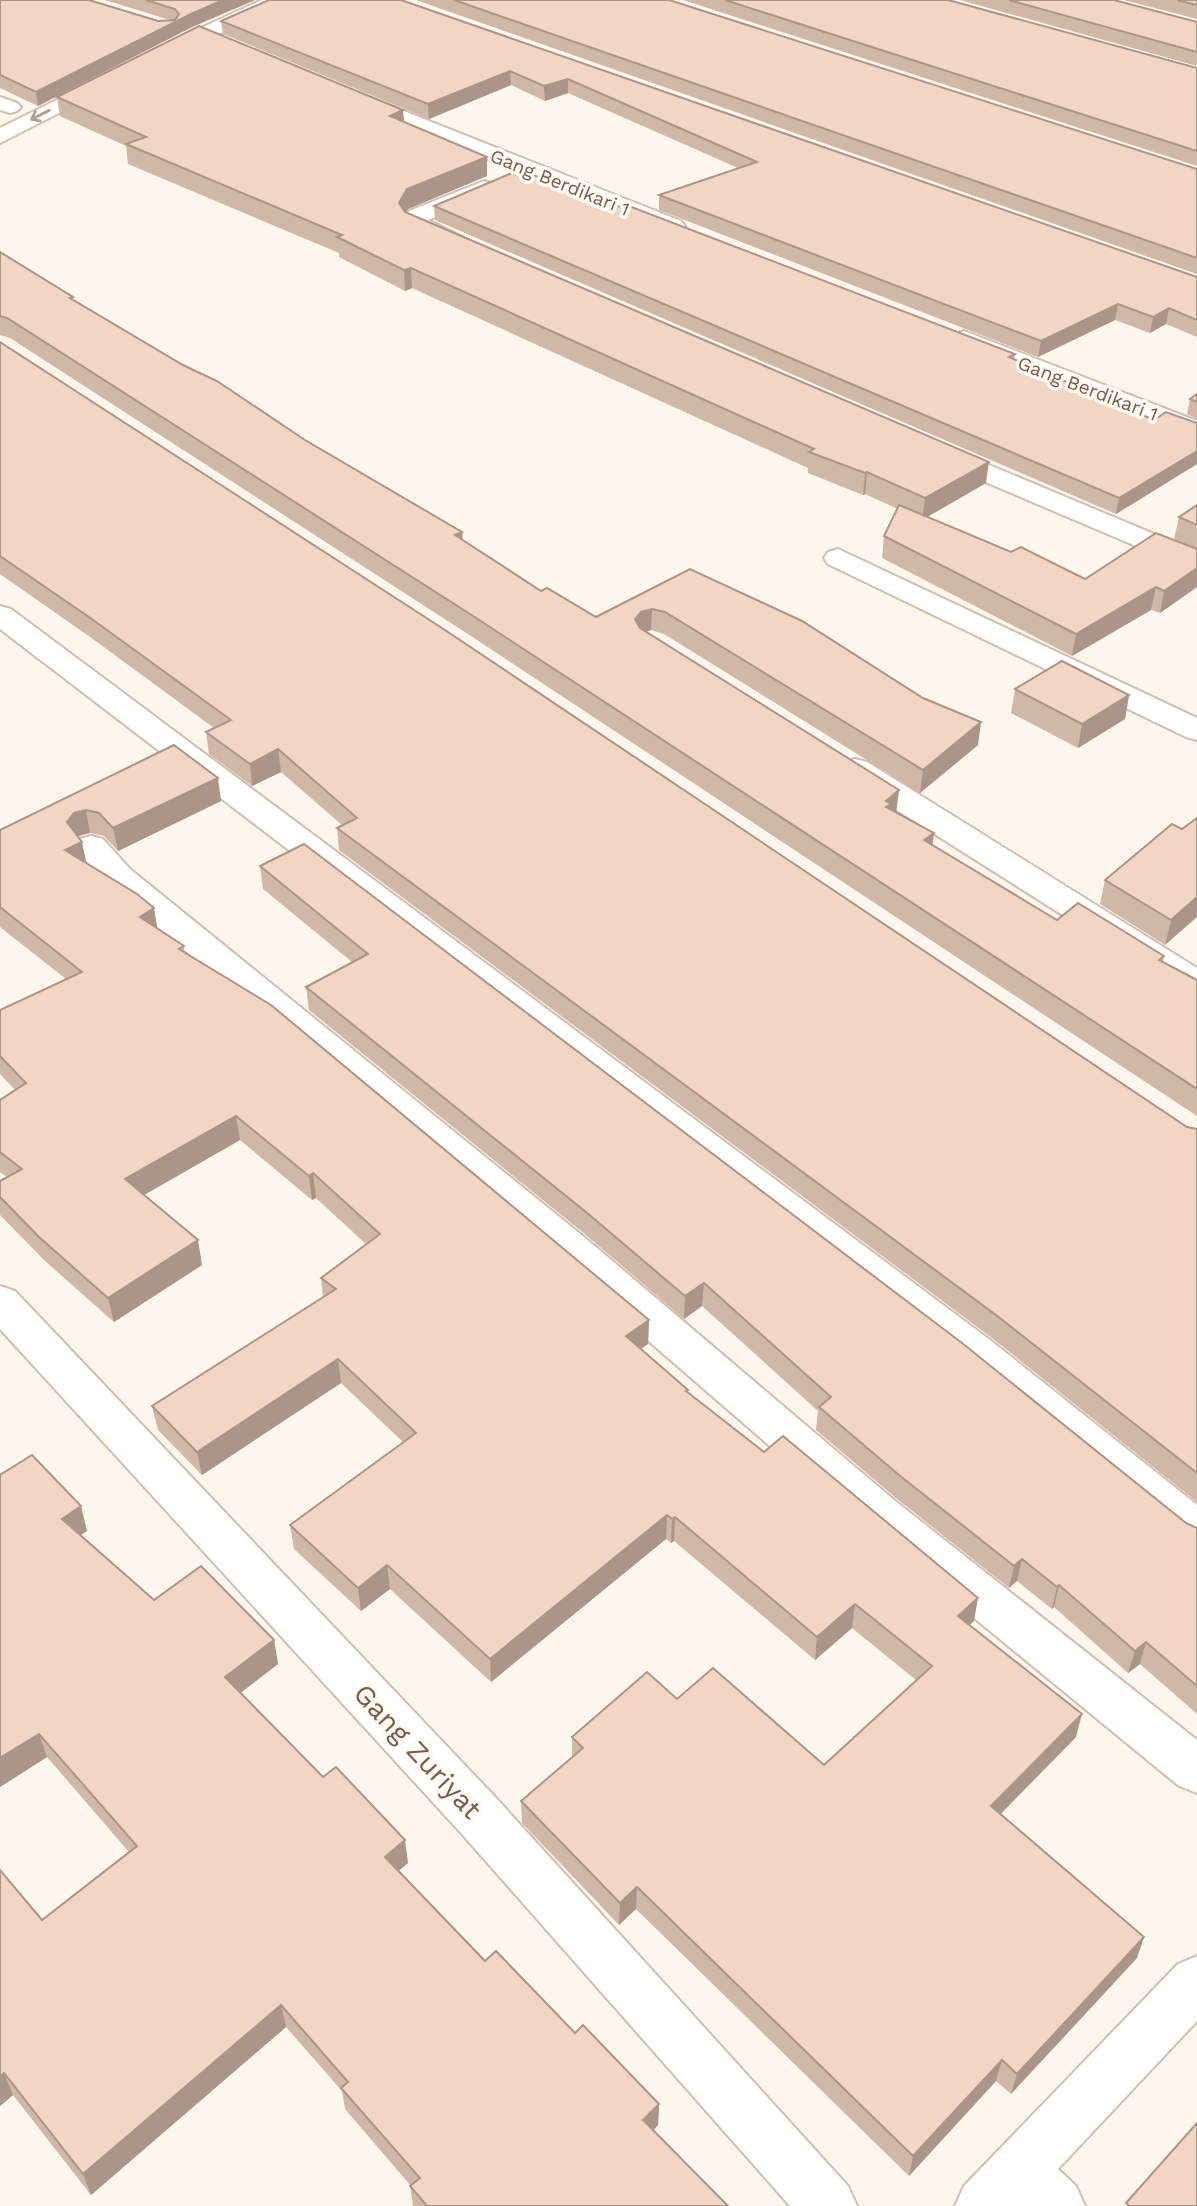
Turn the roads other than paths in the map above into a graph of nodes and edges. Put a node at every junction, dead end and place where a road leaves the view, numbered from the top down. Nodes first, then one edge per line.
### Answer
1 (231, 0) edge
2 (278, 0) edge
3 (197, 25) junction
4 (225, 44) edge
5 (146, 61) edge
6 (122, 73) edge
7 (339, 91) edge
8 (0, 137) edge
9 (528, 170) junction
10 (695, 235) edge
11 (479, 253) edge
12 (940, 330) edge
13 (1197, 430) edge
14 (914, 441) edge
15 (838, 558) dead end
16 (1197, 563) edge
17 (0, 615) edge
18 (1197, 730) edge
19 (824, 749) edge
20 (92, 846) dead end
21 (1197, 984) edge
22 (0, 1302) edge
23 (1197, 1531) edge
24 (1197, 1770) edge
25 (1197, 1982) edge
26 (1020, 2194) edge
27 (828, 2206) edge

1 - 3 street
2 - 3 street
3 - 4 street
3 - 5 street
6 -> 8 street
7 - 9 street, Gang Berdikari 1
9 - 10 street, Gang Berdikari 1
9 - 11 street
12 - 13 street, Gang Berdikari 1
14 - 16 street
15 - 18 street
17 - 23 street
19 - 21 street
20 - 24 street
22 - 27 street, Gang Zuriyat
25 - 26 street

